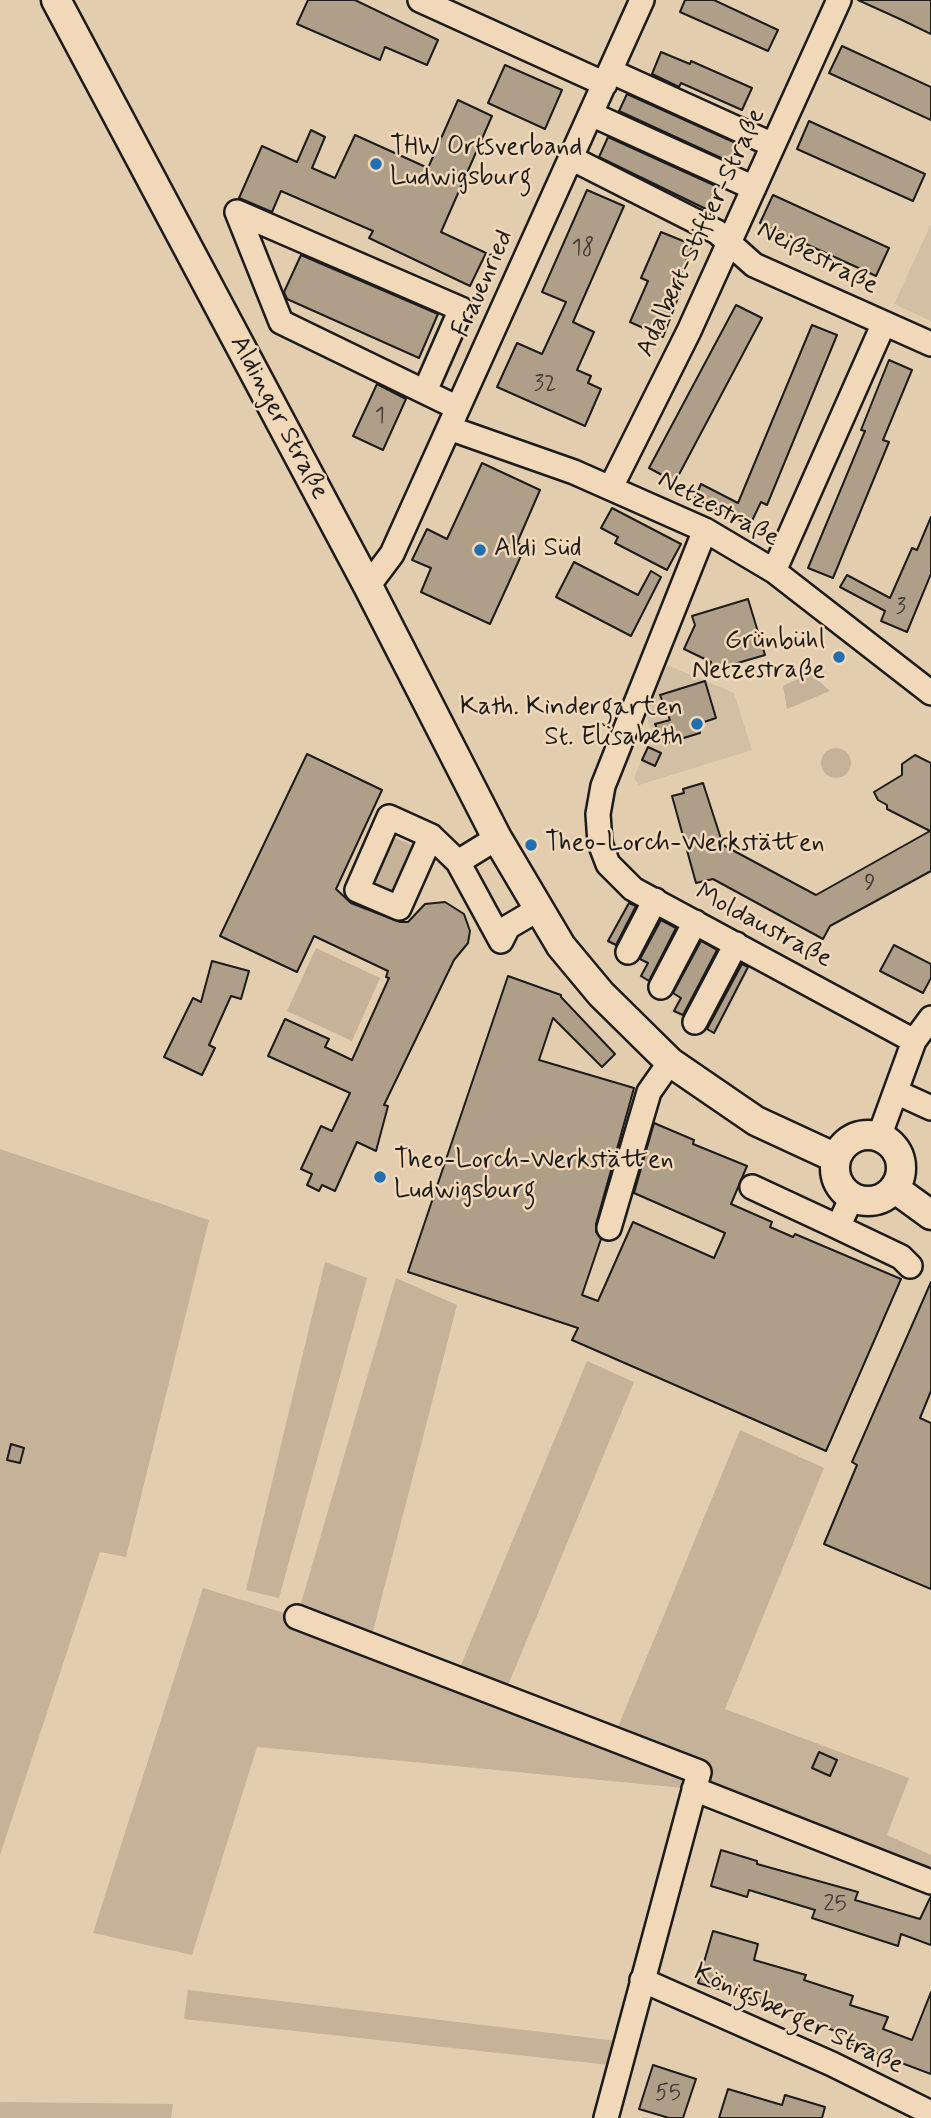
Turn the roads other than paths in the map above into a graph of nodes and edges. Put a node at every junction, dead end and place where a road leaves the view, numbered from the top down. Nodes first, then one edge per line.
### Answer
1 (56, 0) edge
2 (420, 0) edge
3 (642, 0) edge
4 (839, 0) edge
5 (608, 77) junction
6 (591, 114) junction
7 (773, 145) junction
8 (571, 158) junction
9 (754, 188) junction
10 (728, 244) junction
11 (884, 323) junction
12 (931, 344) edge
13 (425, 391) junction
14 (454, 418) junction
15 (611, 487) junction
16 (705, 530) junction
17 (774, 570) junction
18 (368, 586) junction
19 (928, 684) edge
20 (431, 836) dead end
21 (497, 838) junction
22 (458, 862) junction
23 (655, 901) junction
24 (537, 910) junction
25 (695, 922) junction
26 (736, 944) junction
27 (628, 952) dead end
28 (661, 987) dead end
29 (931, 1018) edge
30 (695, 1022) dead end
31 (914, 1041) junction
32 (670, 1062) junction
33 (896, 1092) junction
34 (931, 1108) edge
35 (879, 1137) junction
36 (836, 1158) junction
37 (752, 1187) dead end
38 (894, 1188) junction
39 (852, 1197) junction
40 (931, 1215) edge
41 (838, 1227) junction
42 (609, 1228) dead end
43 (910, 1266) dead end
44 (297, 1617) dead end
45 (694, 1789) junction
46 (931, 1882) edge
47 (642, 1980) junction
48 (931, 2113) edge
49 (606, 2118) edge

1 - 18 main road, Aldinger Straße
2 - 5 street
3 - 5 street, Frauenried
4 - 7 street, Adalbert-Stifter-Straße
5 - 6 street, Frauenried
5 - 7 street
6 - 8 street, Frauenried
6 - 9 street
7 - 9 street, Adalbert-Stifter-Straße
8 - 10 street, Neißestraße
8 - 14 street, Frauenried
9 - 10 street, Adalbert-Stifter-Straße
10 - 11 street, Neißestraße
10 - 15 street, Adalbert-Stifter-Straße
11 - 12 street, Neißestraße
11 - 17 street
13 - 13 street, Netzestraße
13 - 14 street, Netzestraße
14 - 15 street, Netzestraße
14 - 18 street, Frauenried
15 - 16 street, Netzestraße
16 - 17 street, Netzestraße
16 - 23 street, Moldaustraße
17 - 19 street, Netzestraße
18 - 21 main road, Aldinger Straße
20 - 22 street
21 - 22 street
21 - 24 main road, Aldinger Straße
22 - 24 street
23 - 25 street, Moldaustraße
23 - 27 street
24 - 32 main road, Aldinger Straße
25 - 26 street, Moldaustraße
25 - 28 street
26 - 30 street
26 - 31 street, Moldaustraße
29 - 31 street
31 - 33 street
32 - 36 main road, Aldinger Straße
32 - 42 street
33 - 34 street
33 - 35 street
35 - 36 main road
35 - 38 main road
36 - 39 main road
37 - 41 street
38 - 39 main road
38 - 40 main road
39 - 41 street
41 - 43 street
44 - 45 street
45 - 46 street
45 - 47 street
47 - 48 street, Königsberger Straße
47 - 49 street

